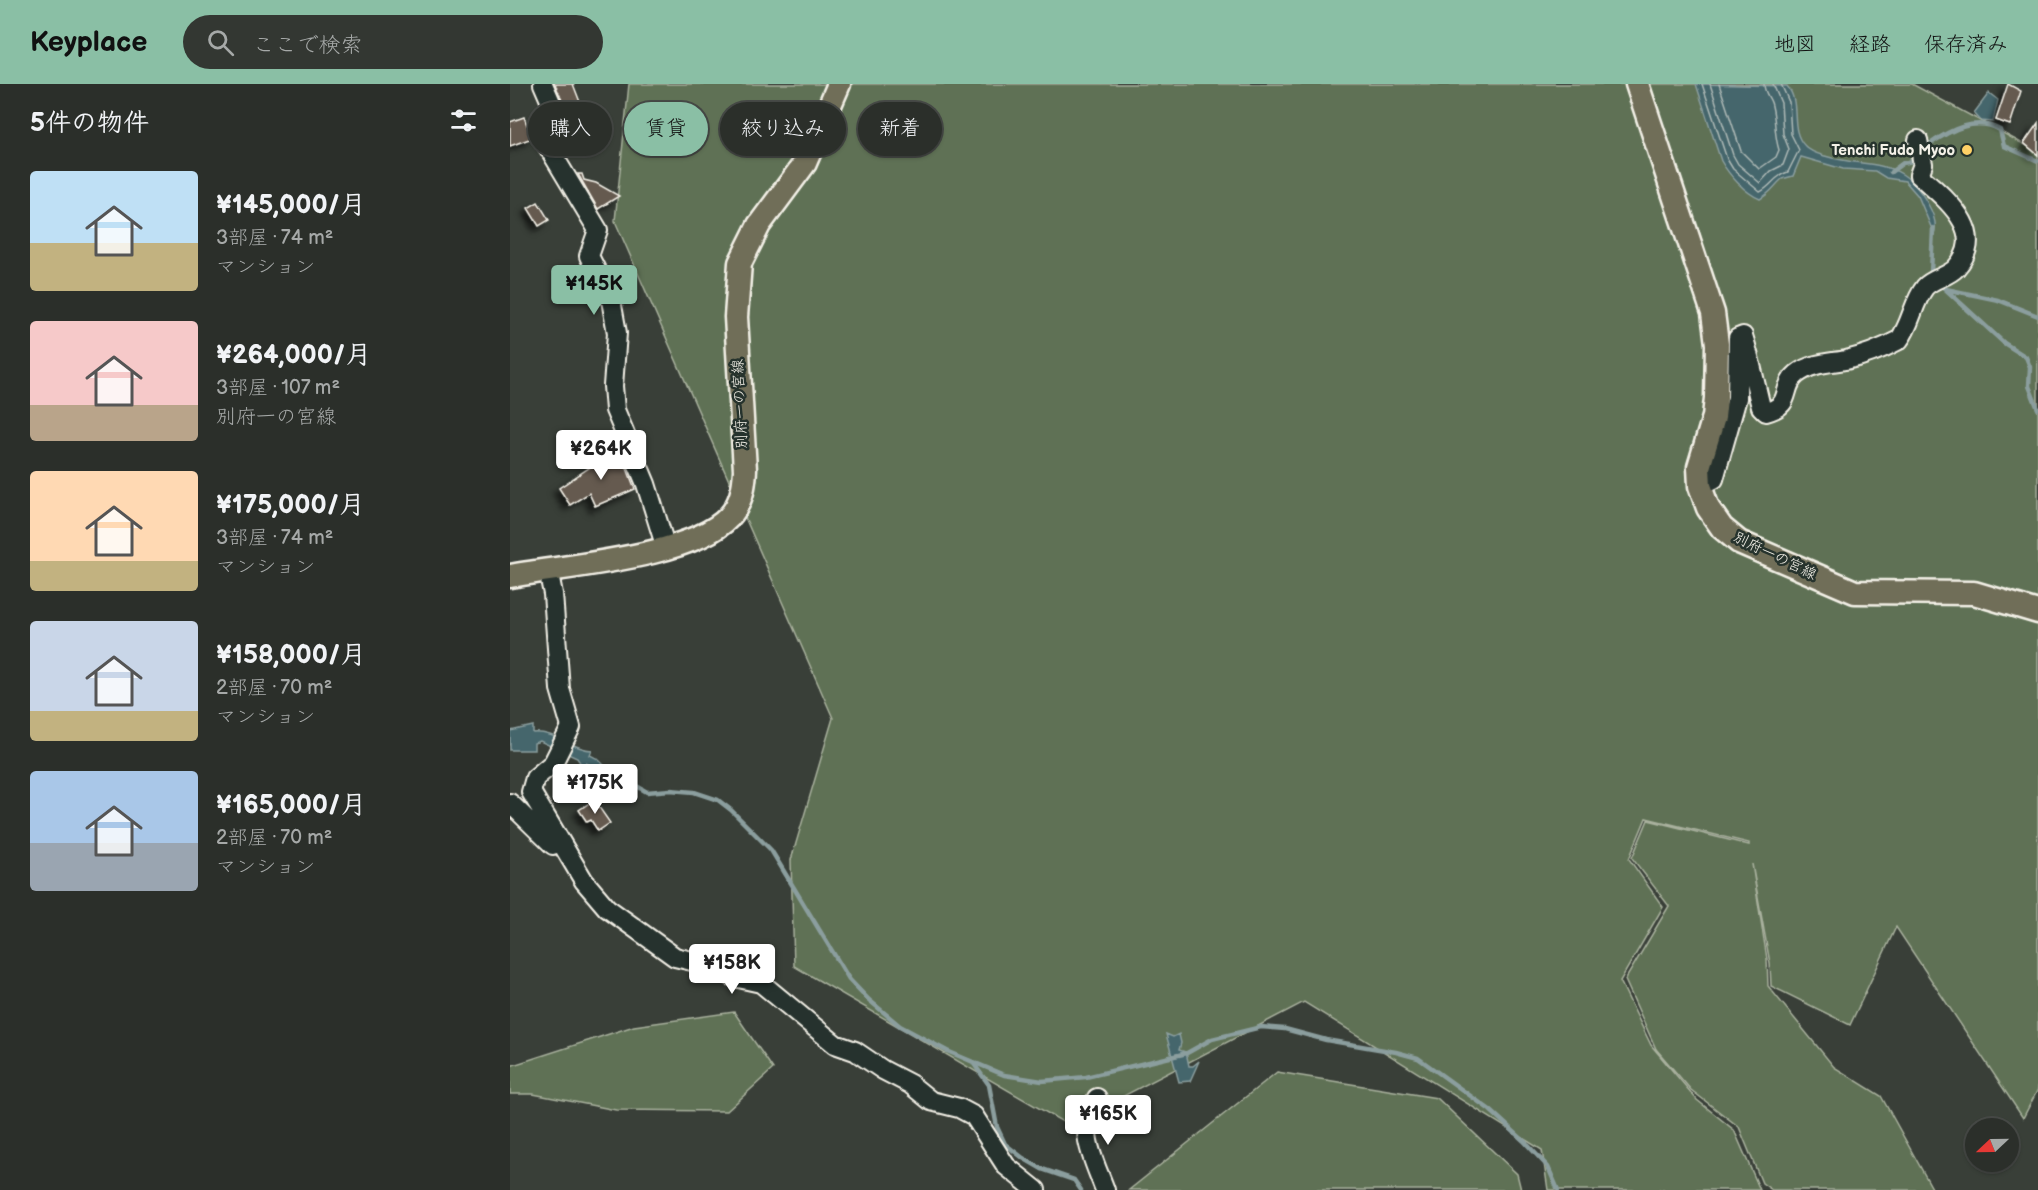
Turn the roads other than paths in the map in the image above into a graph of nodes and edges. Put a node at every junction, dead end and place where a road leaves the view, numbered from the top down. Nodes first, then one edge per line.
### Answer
1 (543, 84) edge
2 (839, 84) edge
3 (1637, 84) edge
4 (1918, 140) dead end
5 (1700, 486) junction
6 (666, 548) junction
7 (548, 569) junction
8 (510, 576) edge
9 (2038, 612) edge
10 (510, 803) edge
11 (571, 860) junction
12 (1097, 1098) dead end
13 (1036, 1190) edge
14 (1105, 1190) edge

1 - 6 street
2 - 6 main road, 別府一の宮線
3 - 5 main road, 別府一の宮線
4 - 5 street
5 - 9 main road, 別府一の宮線
6 - 7 main road, 別府一の宮線
7 - 8 main road, 別府一の宮線
7 - 11 street
10 - 11 street
11 - 13 street
12 - 14 street

